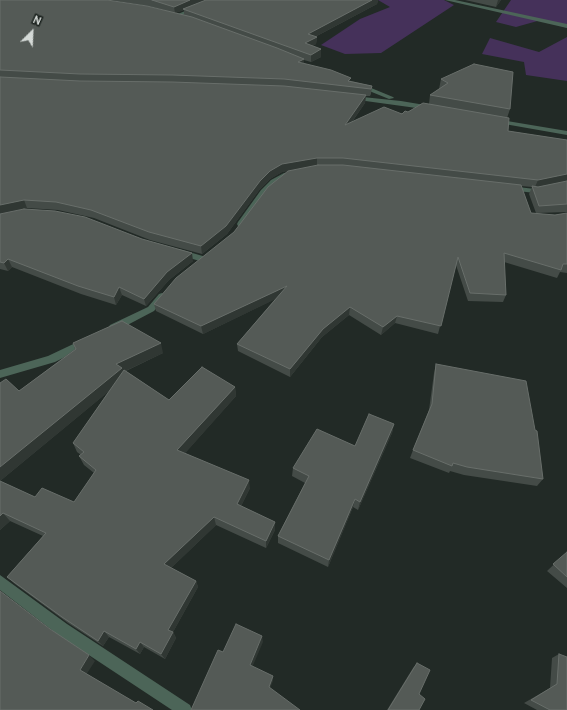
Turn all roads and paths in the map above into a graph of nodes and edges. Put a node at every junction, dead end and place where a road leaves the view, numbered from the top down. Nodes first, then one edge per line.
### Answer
1 (217, 0) edge
2 (448, 0) edge
3 (189, 20) edge
4 (567, 26) edge
5 (355, 84) edge
6 (346, 97) edge
7 (401, 103) junction
8 (440, 110) edge
9 (486, 119) edge
10 (567, 133) edge
11 (296, 172) edge
12 (567, 185) edge
13 (501, 188) edge
14 (236, 231) edge
15 (168, 249) edge
16 (203, 259) edge
17 (169, 288) edge
18 (105, 332) edge
19 (91, 339) edge
20 (0, 374) edge
21 (0, 582) edge
22 (185, 710) edge

1 - 3 street
2 - 4 street
5 - 7 street
6 - 7 street
7 - 8 street
9 - 10 street
11 - 14 street
12 - 13 street
15 - 16 street
17 - 18 street
19 - 20 street
21 - 22 street

